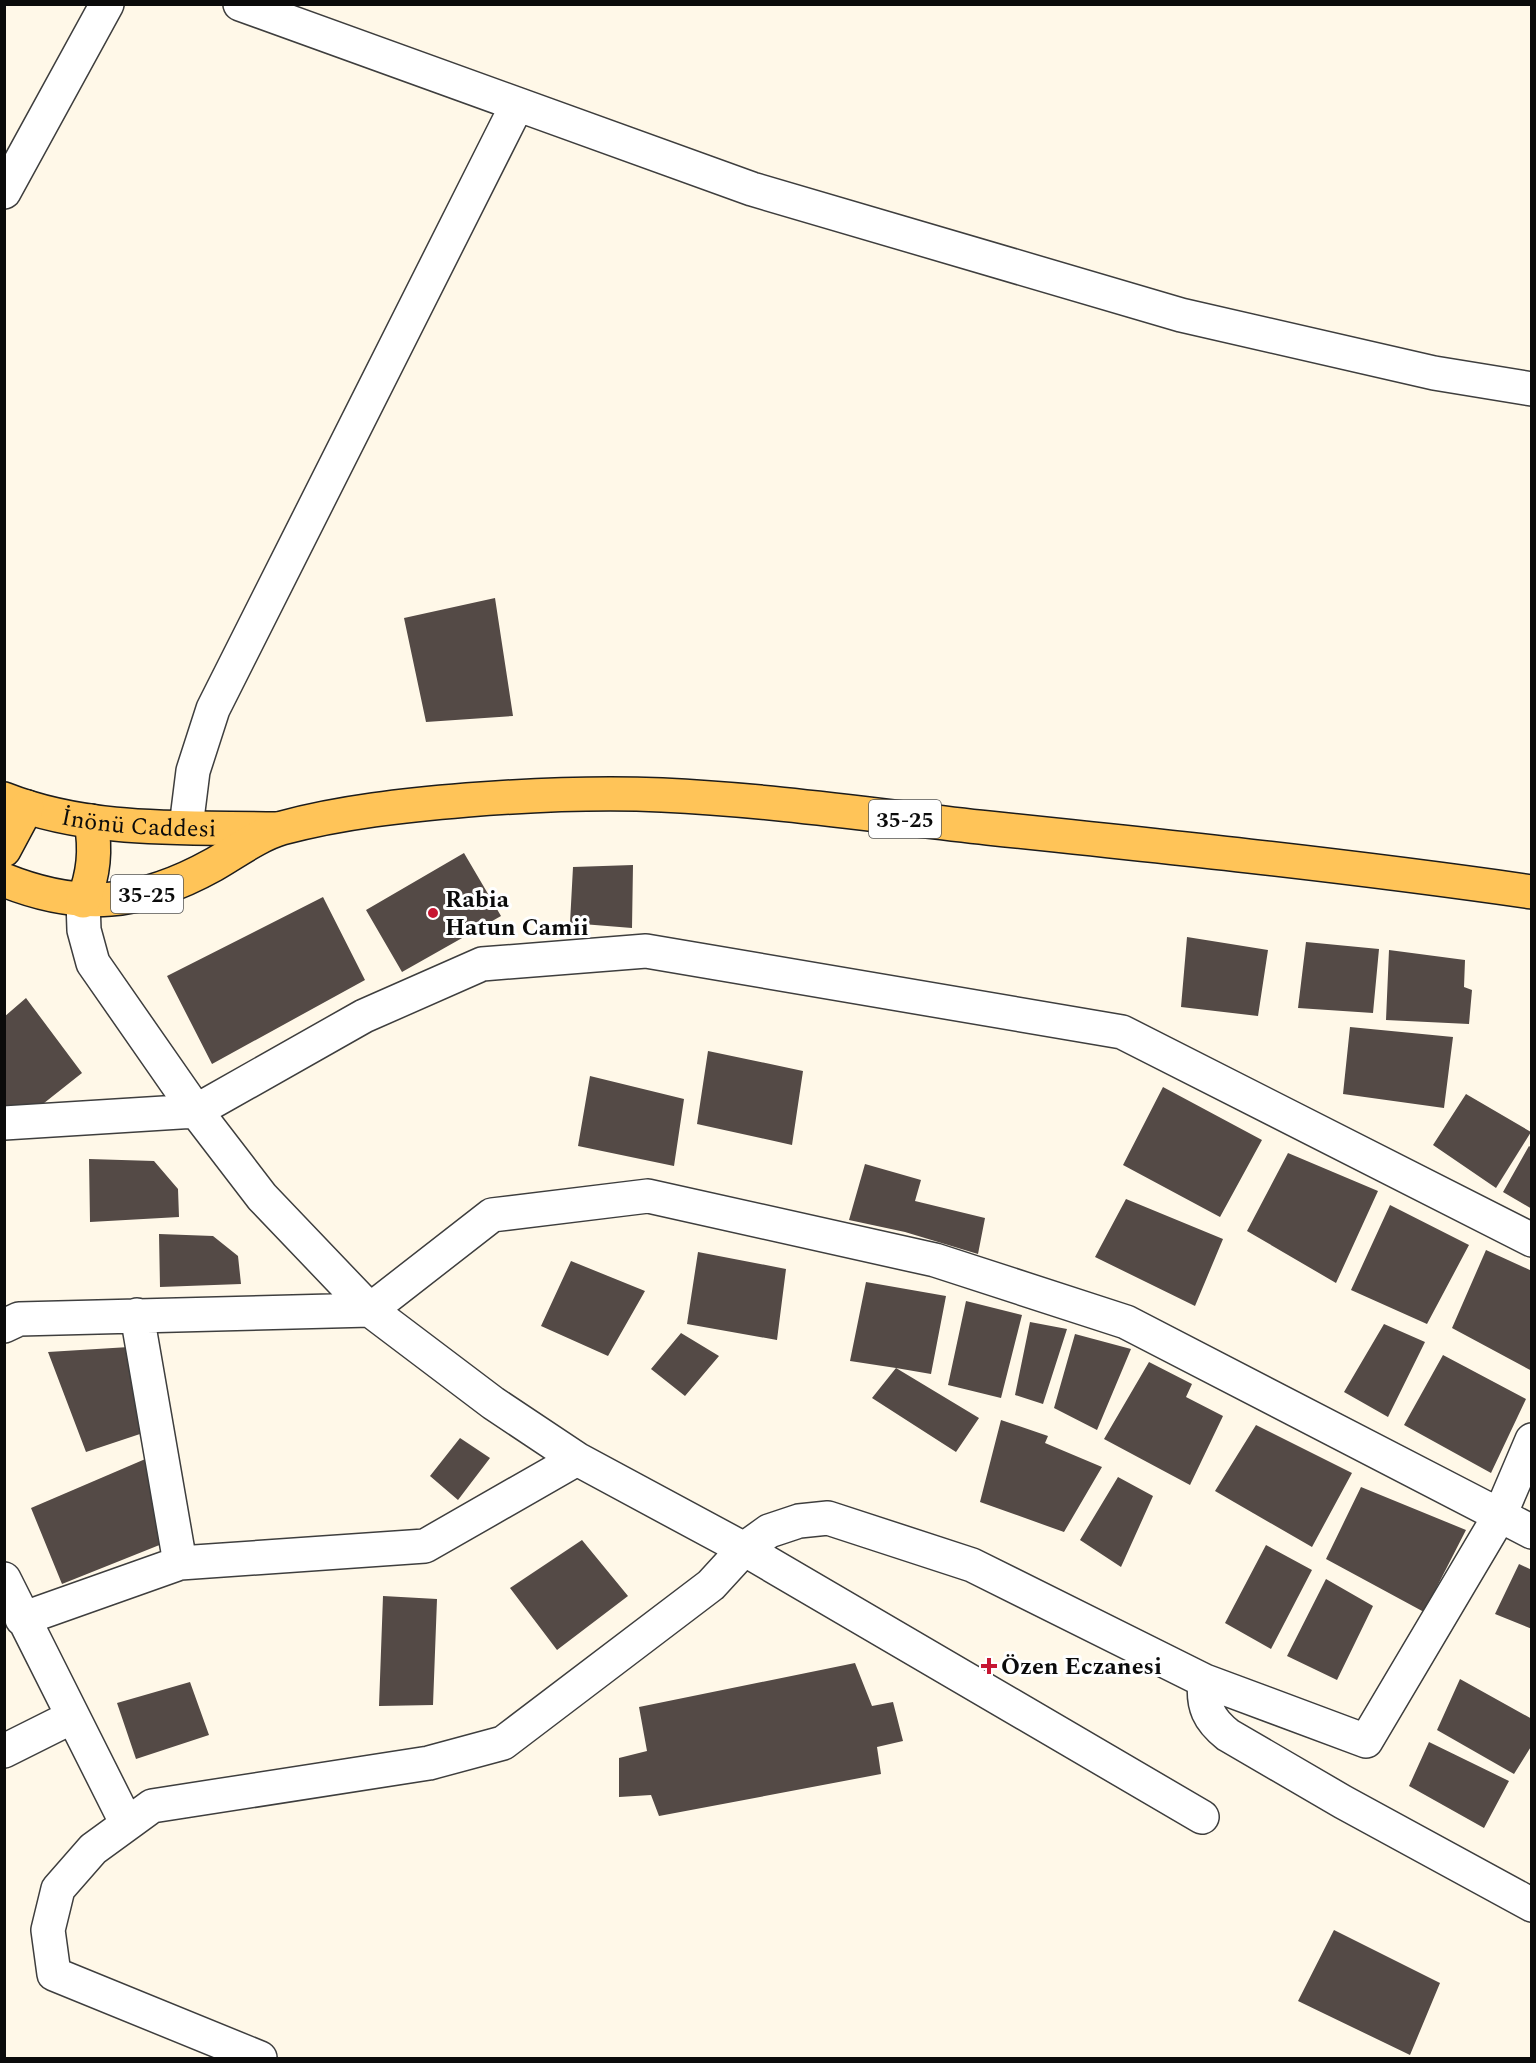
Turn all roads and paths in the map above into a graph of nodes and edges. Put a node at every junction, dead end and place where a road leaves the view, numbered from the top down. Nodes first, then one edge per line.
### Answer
1 (107, 4) edge
2 (240, 4) edge
3 (517, 105) junction
4 (4, 192) edge
5 (1532, 389) edge
6 (16, 803) edge
7 (92, 821) junction
8 (186, 826) junction
9 (278, 829) junction
10 (4, 850) edge
11 (4, 880) edge
12 (1532, 892) edge
13 (83, 901) junction
14 (196, 1111) junction
15 (4, 1123) edge
16 (1532, 1240) edge
17 (370, 1310) junction
18 (137, 1315) junction
19 (4, 1326) edge
20 (1532, 1440) edge
21 (577, 1459) junction
22 (1500, 1515) junction
23 (1532, 1532) edge
24 (744, 1549) junction
25 (180, 1563) junction
26 (4, 1579) edge
27 (22, 1619) junction
28 (1205, 1681) junction
29 (72, 1717) junction
30 (4, 1751) edge
31 (1202, 1818) dead end
32 (127, 1824) junction
33 (1532, 1905) edge
34 (260, 2058) edge

1 - 4 street
2 - 3 street
3 - 5 street
3 - 8 street
6 - 7 main road, İnönü Caddesi / 35-25
6 - 10 main road
7 - 8 main road, İnönü Caddesi / 35-25
7 - 13 main road
8 - 9 main road, İnönü Caddesi / 35-25
9 - 12 main road, 35-25
9 - 13 main road, 35-25
11 - 13 main road, 35-25
13 - 14 street
14 - 15 street
14 - 16 street
14 - 17 street
17 - 18 street
17 - 21 street
17 - 22 street
18 - 19 street
18 - 25 street
20 - 22 street
21 - 24 street
21 - 25 street
22 - 23 street
22 - 28 street
24 - 28 street
24 - 31 street
24 - 32 street
25 - 27 street
26 - 27 street
27 - 29 street
28 - 33 street
29 - 30 street
29 - 32 street
32 - 34 street

